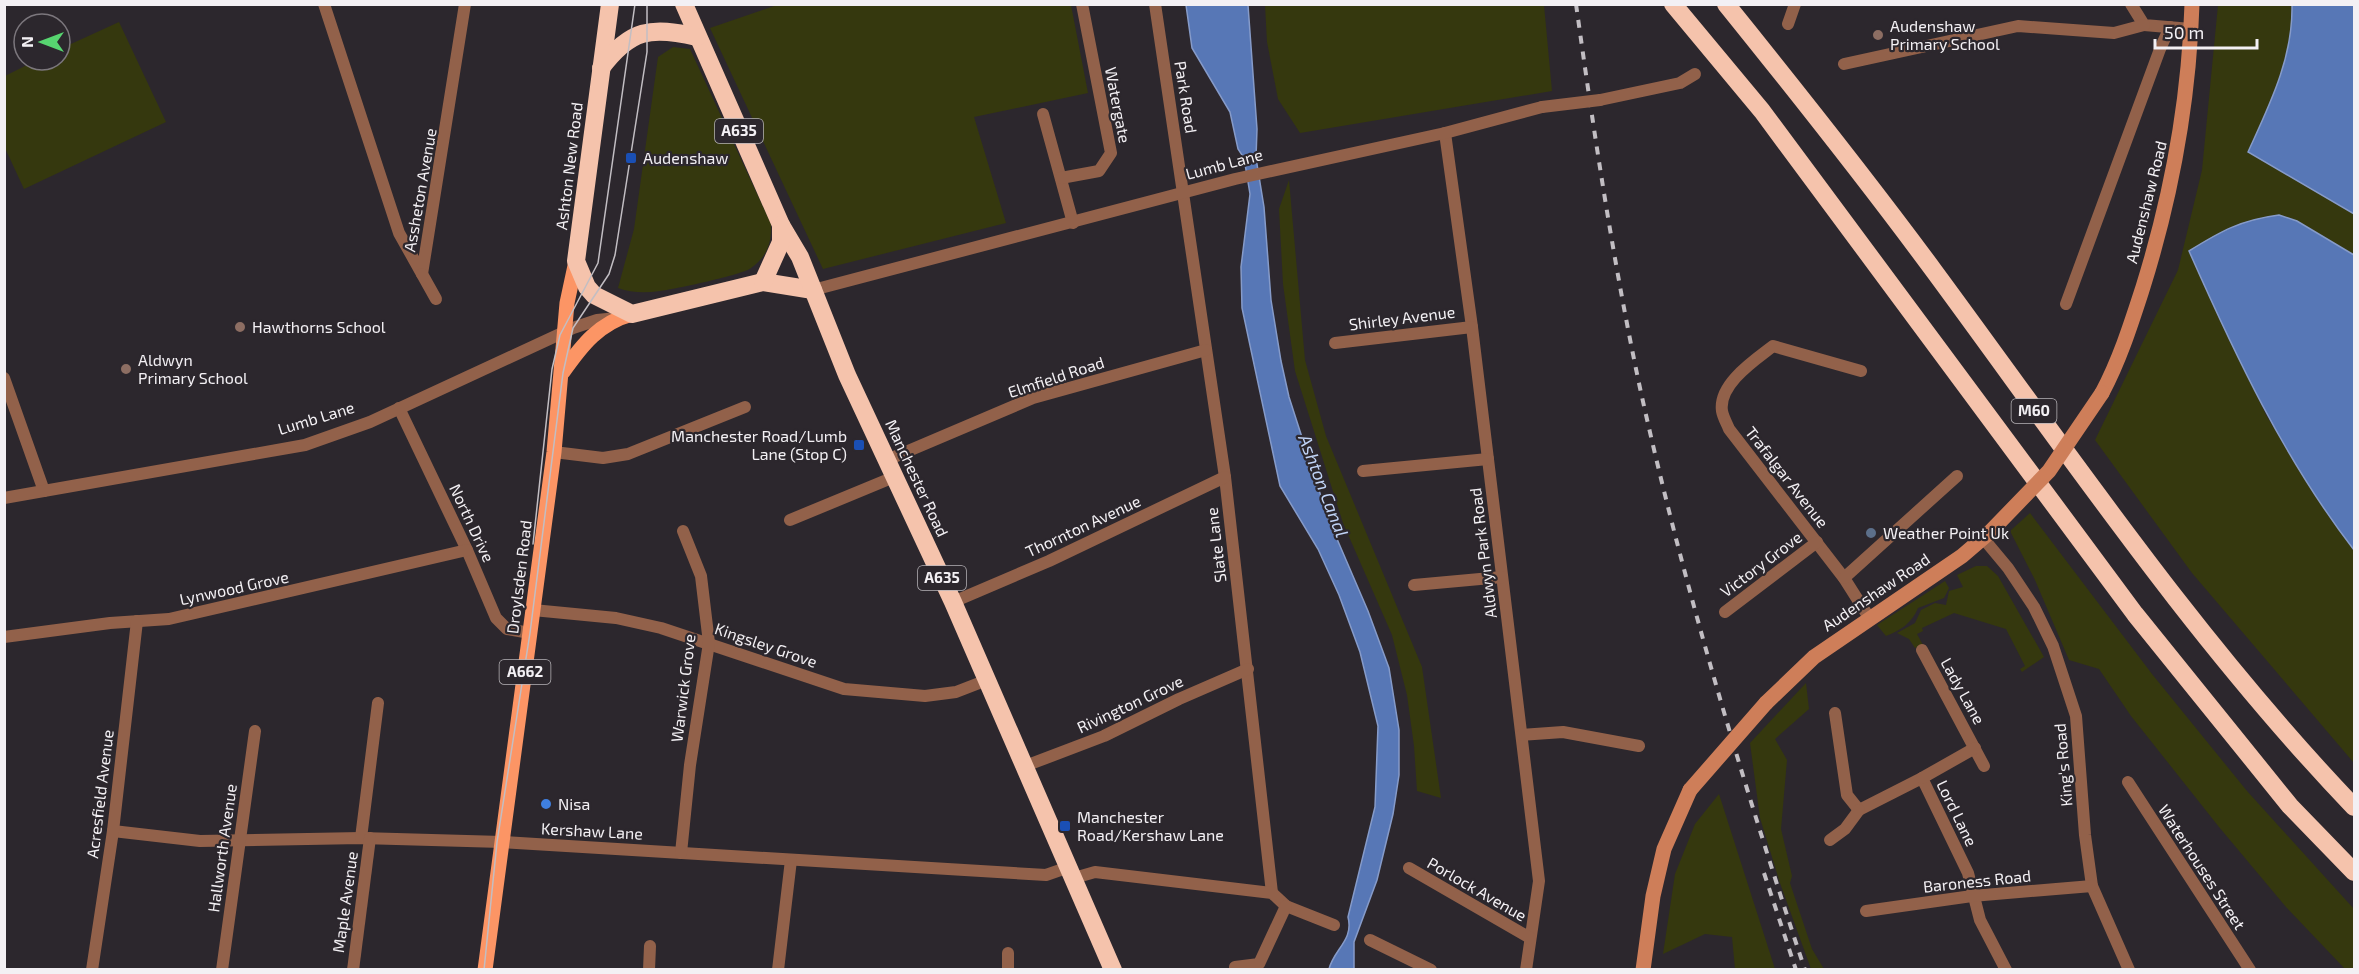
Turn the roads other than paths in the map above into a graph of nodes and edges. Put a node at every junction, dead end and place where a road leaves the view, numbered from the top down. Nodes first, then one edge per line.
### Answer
1 (324, 4) edge
2 (465, 4) edge
3 (610, 4) edge
4 (684, 4) edge
5 (1082, 4) edge
6 (1155, 4) edge
7 (1673, 4) edge
8 (1726, 4) edge
9 (1795, 4) edge
10 (2131, 4) edge
11 (2192, 4) edge
12 (1788, 24) dead end
13 (2144, 25) junction
14 (2170, 27) junction
15 (2191, 29) junction
16 (697, 37) junction
17 (1844, 64) dead end
18 (601, 68) junction
19 (1695, 74) dead end
20 (1043, 114) dead end
21 (1446, 133) junction
22 (1061, 178) junction
23 (1185, 194) junction
24 (1073, 223) junction
25 (782, 225) junction
26 (576, 261) junction
27 (422, 274) junction
28 (763, 282) junction
29 (813, 290) junction
30 (436, 299) dead end
31 (2066, 304) dead end
32 (627, 316) junction
33 (1472, 327) junction
34 (566, 331) junction
35 (1335, 343) dead end
36 (1206, 350) junction
37 (1861, 371) dead end
38 (562, 373) junction
39 (4, 378) edge
40 (745, 407) dead end
41 (399, 408) junction
42 (554, 452) junction
43 (1488, 459) junction
44 (890, 469) junction
45 (1363, 471) dead end
46 (1957, 476) dead end
47 (1225, 477) junction
48 (44, 491) junction
49 (4, 498) edge
50 (790, 520) dead end
51 (682, 531) dead end
52 (1987, 535) junction
53 (1817, 543) junction
54 (467, 550) junction
55 (1502, 577) junction
56 (1844, 578) junction
57 (1414, 585) dead end
58 (953, 602) junction
59 (533, 610) junction
60 (1725, 612) dead end
61 (1870, 618) junction
62 (137, 621) junction
63 (530, 633) junction
64 (5, 637) edge
65 (709, 643) junction
66 (1922, 650) dead end
67 (1248, 669) junction
68 (987, 680) junction
69 (378, 703) dead end
70 (1835, 713) dead end
71 (255, 731) dead end
72 (1522, 735) junction
73 (1639, 746) dead end
74 (1975, 748) junction
75 (1025, 766) junction
76 (1984, 766) dead end
77 (1922, 778) junction
78 (2128, 782) dead end
79 (2355, 807) edge
80 (1859, 810) junction
81 (113, 831) junction
82 (366, 838) junction
83 (1830, 840) dead end
84 (239, 841) junction
85 (502, 842) junction
86 (681, 853) junction
87 (791, 860) junction
88 (1409, 868) dead end
89 (1071, 872) junction
90 (2355, 872) edge
91 (2092, 886) junction
92 (1272, 893) junction
93 (1972, 896) junction
94 (1286, 906) junction
95 (1866, 911) dead end
96 (1334, 925) dead end
97 (1530, 938) junction
98 (1370, 940) dead end
99 (650, 946) dead end
100 (1008, 953) dead end
101 (1235, 968) dead end
102 (92, 969) edge
103 (222, 969) edge
104 (352, 969) edge
105 (485, 969) edge
106 (649, 969) edge
107 (780, 969) edge
108 (1008, 969) edge
109 (1113, 969) edge
110 (1431, 969) edge
111 (1526, 969) edge
112 (1643, 969) edge
113 (2006, 969) edge
114 (2129, 969) edge
115 (2250, 969) edge

1 - 27 street, Assheton Avenue
2 - 27 street, Assheton Avenue
3 - 18 highway, Ashton New Road
4 - 16 highway, Manchester Road / A635
5 - 22 street, Watergate
6 - 23 street, Park Road
7 - 90 highway, M60
8 - 79 highway, M60
9 - 12 street
10 - 13 street
11 - 15 main road, Audenshaw Road
13 - 14 street
13 - 17 street
14 - 15 street
14 - 31 street, Audenshaw Road
15 - 52 main road, Audenshaw Road, bridge
16 - 18 highway
16 - 25 highway, Manchester Road / A635
18 - 26 highway, Ashton New Road
19 - 21 street, Lumb Lane, bridge
20 - 22 street
21 - 23 street, Lumb Lane
21 - 33 street, Aldwyn Park Road
22 - 24 street
23 - 24 street, Lumb Lane
23 - 36 street, Slate Lane
24 - 29 street, Lumb Lane
25 - 28 highway
25 - 29 highway, Manchester Road / A635
26 - 32 highway
26 - 34 main road, Ashton New Road
27 - 30 street
28 - 29 highway, Lumb Lane
28 - 32 highway, Lumb Lane
29 - 44 highway, Manchester Road / A635
32 - 34 street, Lumb Lane
32 - 38 main road, Lumb Lane
33 - 35 street, Shirley Avenue
33 - 43 street, Aldwyn Park Road
34 - 38 main road, Droylsden Road / A662
34 - 41 street, Lumb Lane
36 - 44 street, Elmfield Road
36 - 47 street, Slate Lane
37 - 53 street, Trafalgar Avenue
38 - 42 main road, Droylsden Road / A662
39 - 48 street
40 - 42 street
41 - 48 street, Lumb Lane
41 - 54 street, North Drive
42 - 59 main road, Droylsden Road / A662
43 - 45 street
43 - 55 street, Aldwyn Park Road
44 - 50 street, Elmfield Road
44 - 58 highway, Manchester Road / A635
46 - 56 street, Audenshaw Road
47 - 58 street, Thornton Avenue
47 - 67 street, Slate Lane
48 - 49 street, Lumb Lane
51 - 65 street, Warwick Grove
52 - 61 main road, Audenshaw Road
52 - 91 street, King's Road
53 - 56 street, Trafalgar Avenue
53 - 60 street, Victory Grove
54 - 62 street, Lynwood Grove
54 - 63 street, North Drive
55 - 57 street
55 - 72 street, Aldwyn Park Road
56 - 61 street, Trafalgar Avenue
58 - 68 highway, Manchester Road / A635
59 - 63 main road, Droylsden Road / A662
59 - 65 street, Kingsley Grove
61 - 112 main road, Audenshaw Road, bridge
62 - 64 street, Lynwood Grove
62 - 81 street, Acresfield Avenue
63 - 85 main road, Droylsden Road / A662
65 - 68 street, Kingsley Grove
65 - 86 street, Warwick Grove
66 - 74 street, Lady Lane
67 - 75 street, Rivington Grove
67 - 92 street, Slate Lane
68 - 75 highway, Manchester Road / A635
69 - 82 street, Maple Avenue
70 - 80 street
71 - 84 street, Hallworth Avenue
72 - 73 street
72 - 97 street, Aldwyn Park Road
74 - 76 street, Lady Lane
74 - 77 street, Lady Lane
75 - 89 highway, Manchester Road / A635
77 - 80 street, Lord Lane
77 - 93 street, Lord Lane
78 - 115 street, Waterhouses Street
80 - 83 street, Lord Lane
81 - 84 street, Kershaw Lane
81 - 102 street, Acresfield Avenue
82 - 84 street, Kershaw Lane
82 - 85 street, Kershaw Lane
82 - 104 street, Maple Avenue
84 - 103 street, Hallworth Avenue
85 - 86 street, Kershaw Lane
85 - 105 main road, Droylsden Road / A662
86 - 87 street, Kershaw Lane
87 - 89 street, Kershaw Lane
87 - 107 street
88 - 97 street, Porlock Avenue
89 - 92 street, Kershaw Lane
89 - 109 highway, Manchester Road / A635
91 - 93 street, Baroness Road
91 - 114 street, King's Road
92 - 94 street
93 - 95 street, Baroness Road
93 - 113 street, Lord Lane
94 - 96 street
94 - 101 street
97 - 111 street, Aldwyn Park Road
98 - 110 street
99 - 106 street
100 - 108 street

